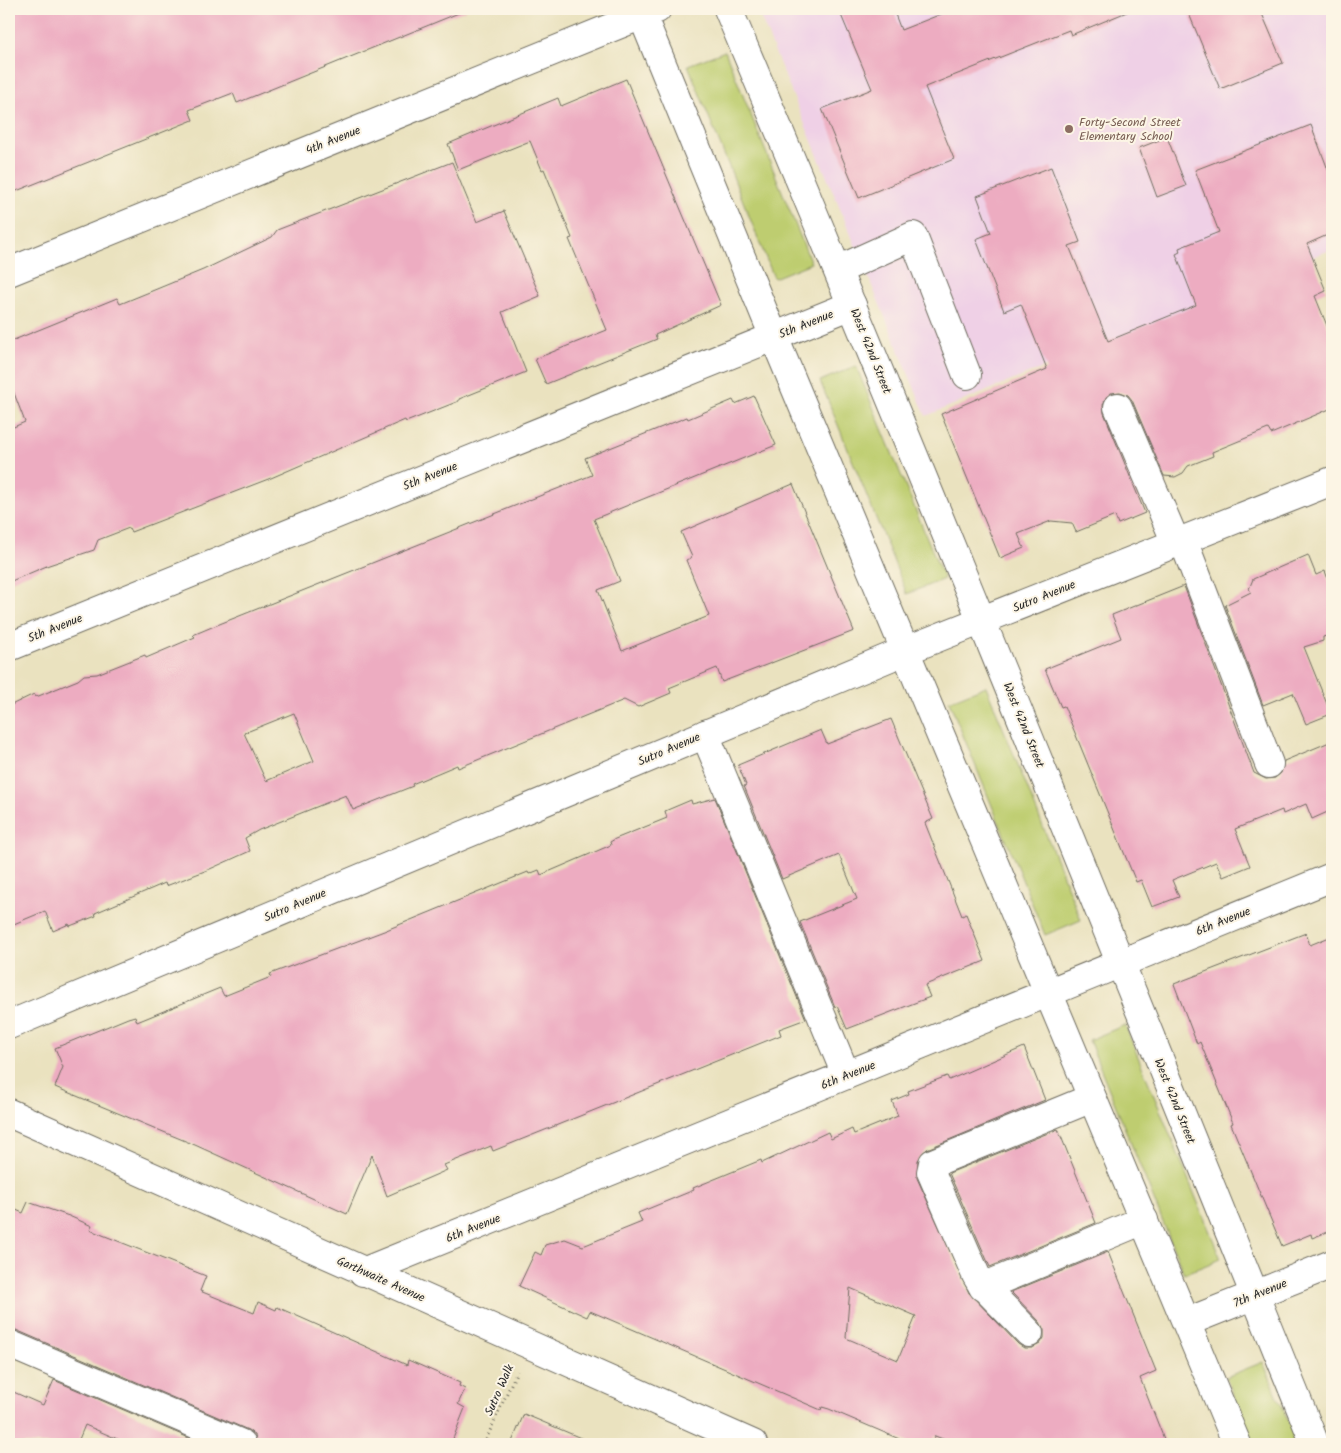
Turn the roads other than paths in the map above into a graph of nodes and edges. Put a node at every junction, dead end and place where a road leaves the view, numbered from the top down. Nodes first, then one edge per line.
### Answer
1 (728, 9) edge
2 (649, 12) edge
3 (838, 270) junction
4 (9, 272) edge
5 (852, 305) junction
6 (774, 337) junction
7 (967, 375) dead end
8 (1118, 407) dead end
9 (1332, 482) edge
10 (1180, 542) junction
11 (982, 620) junction
12 (9, 647) edge
13 (907, 650) junction
14 (705, 734) junction
15 (1269, 764) dead end
16 (1332, 876) edge
17 (1119, 964) junction
18 (1048, 993) junction
19 (9, 1025) edge
20 (846, 1075) junction
21 (1092, 1098) junction
22 (9, 1113) edge
23 (1144, 1220) junction
24 (1332, 1264) edge
25 (363, 1272) junction
26 (984, 1287) junction
27 (1255, 1295) junction
28 (1187, 1322) junction
29 (1029, 1333) dead end
30 (9, 1344) edge
31 (242, 1444) edge
32 (754, 1444) edge
33 (1238, 1444) edge
34 (1315, 1444) edge

1 - 3 street, West 42nd Street
2 - 4 street, 4th Avenue
2 - 6 street
3 - 5 street, West 42nd Street
3 - 7 street
5 - 6 street, 5th Avenue
5 - 11 street, West 42nd Street
6 - 12 street, 5th Avenue
6 - 13 street
8 - 10 street
9 - 10 street, Sutro Avenue
10 - 11 street, Sutro Avenue
10 - 15 street
11 - 13 street, Sutro Avenue
11 - 17 street, West 42nd Street
13 - 14 street, Sutro Avenue
13 - 18 street
14 - 19 street, Sutro Avenue
14 - 20 street
16 - 17 street, 6th Avenue
17 - 18 street, 6th Avenue
17 - 27 street, West 42nd Street
18 - 20 street, 6th Avenue
18 - 21 street
20 - 25 street, 6th Avenue
21 - 23 street
21 - 26 street
22 - 25 street, Garthwaite Avenue
23 - 26 street
23 - 28 street
24 - 27 street, 7th Avenue
25 - 32 street, Garthwaite Avenue
26 - 29 street
27 - 28 street, 7th Avenue
27 - 34 street, West 42nd Street
28 - 33 street
30 - 31 street

